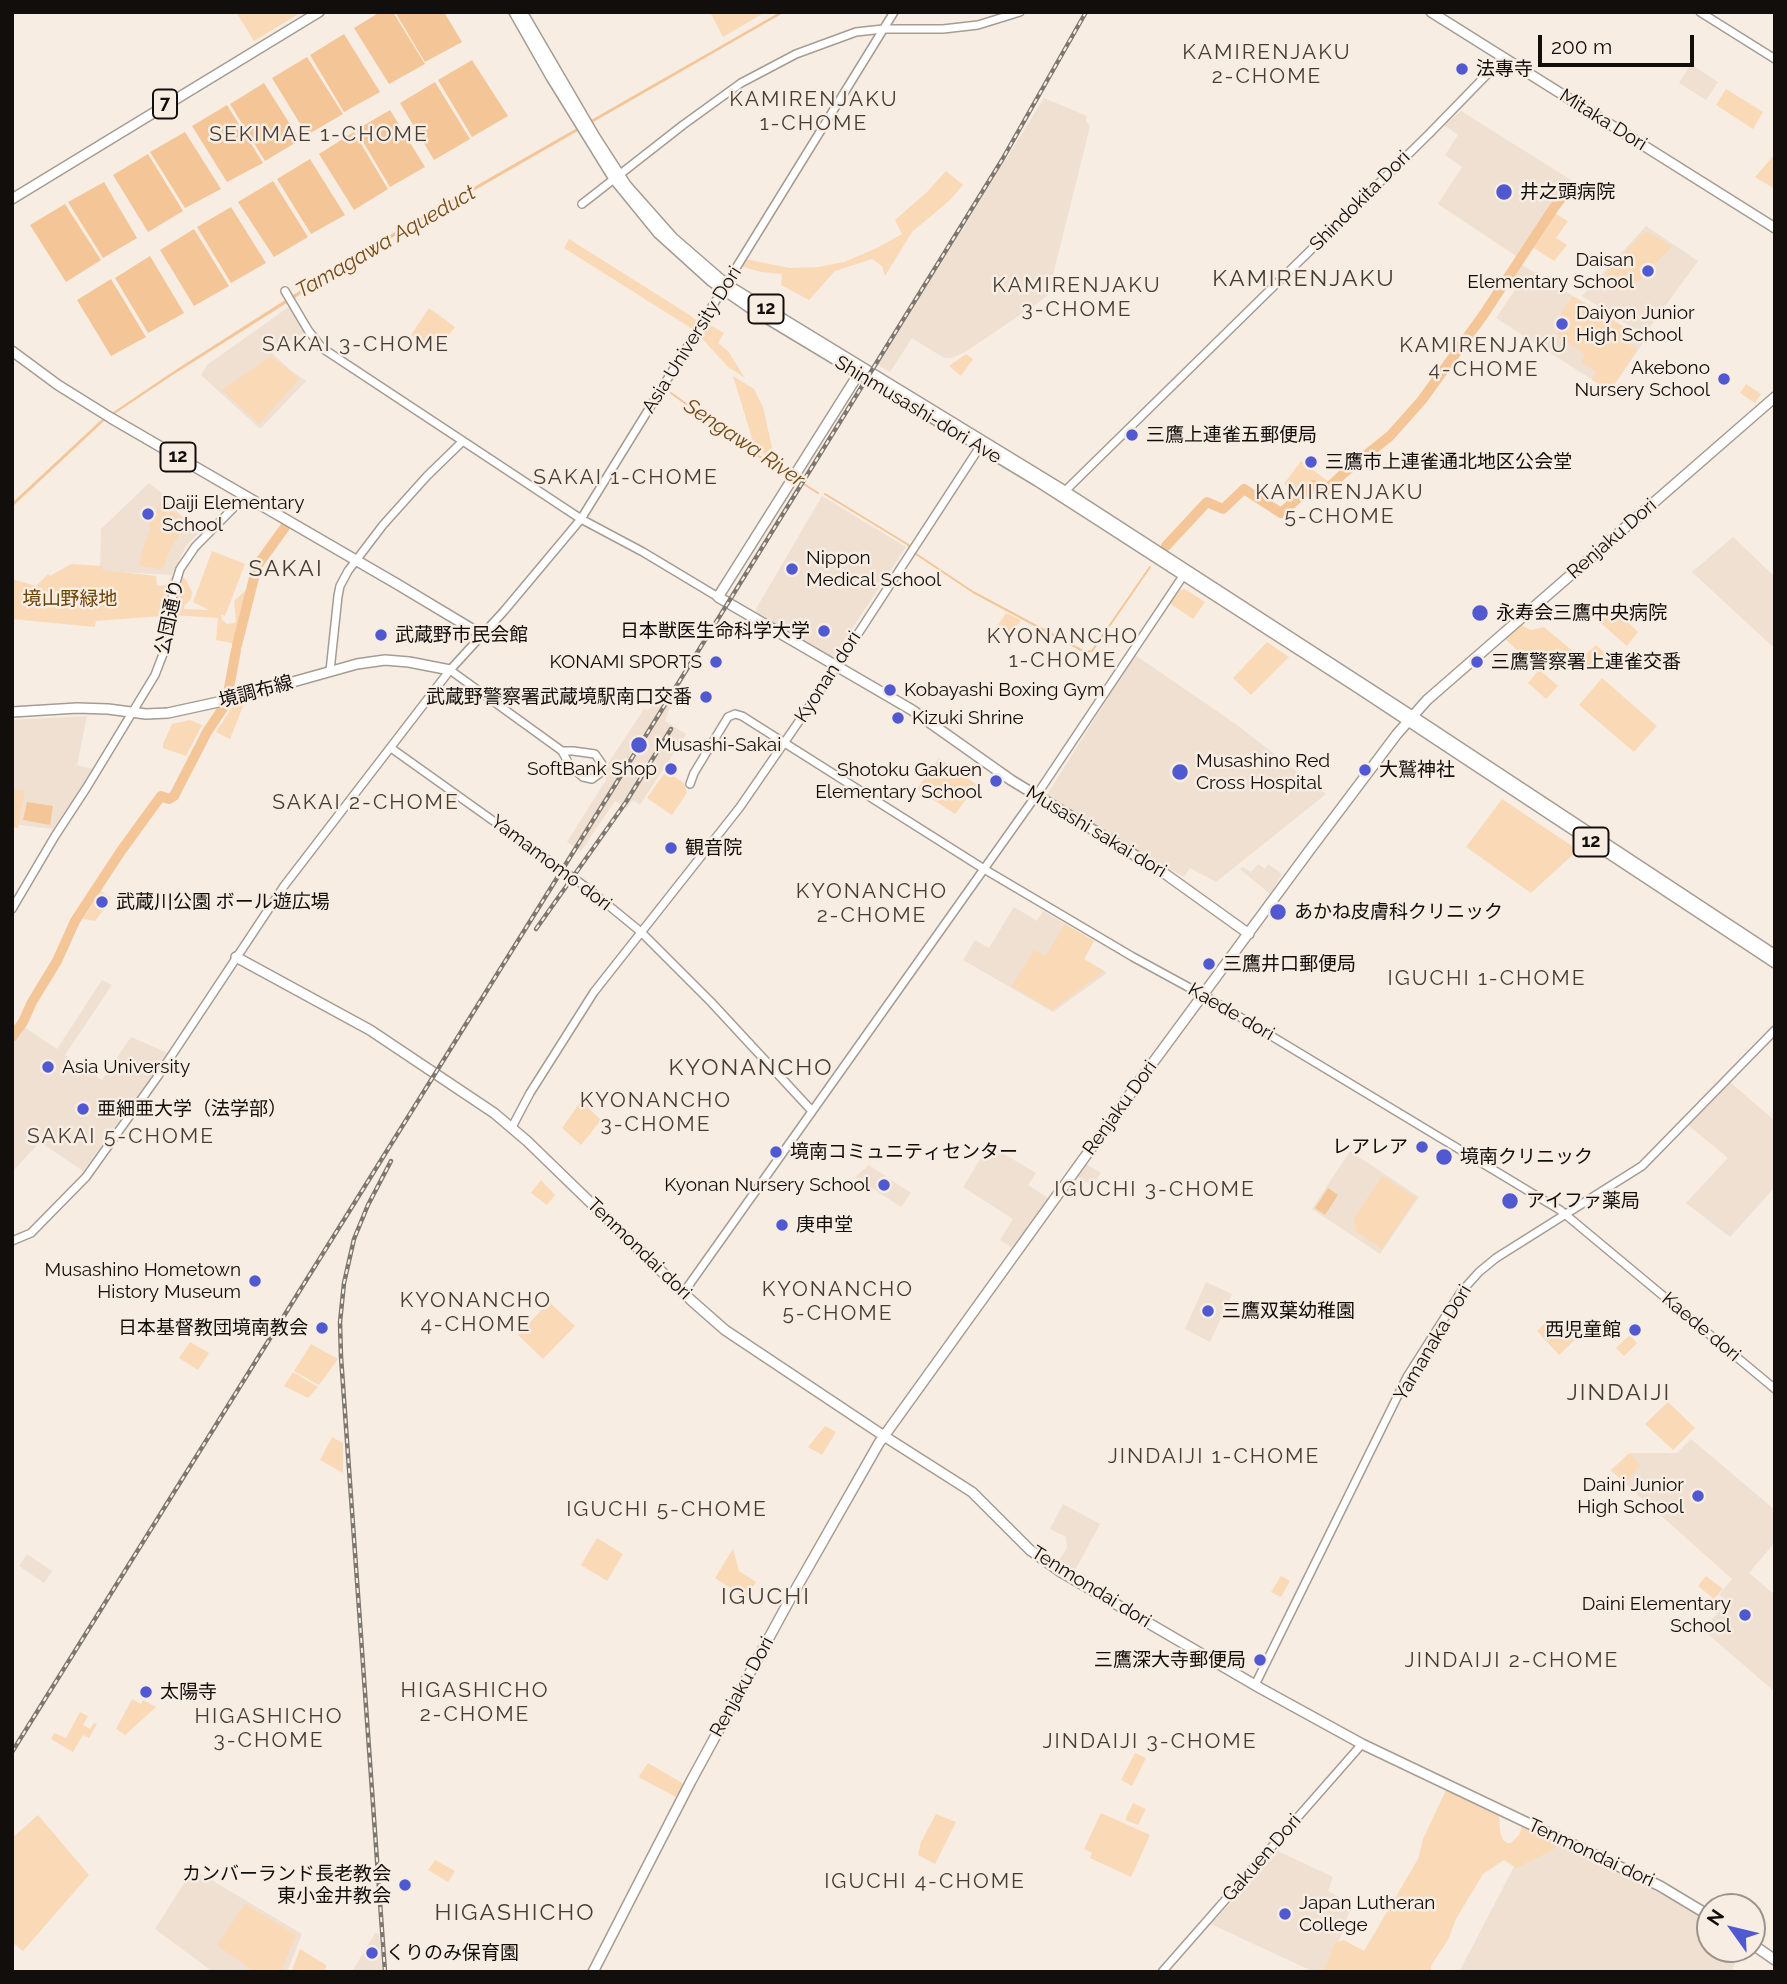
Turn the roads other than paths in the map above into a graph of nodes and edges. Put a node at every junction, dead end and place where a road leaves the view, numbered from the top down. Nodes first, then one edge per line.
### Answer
1 (319, 12) edge
2 (514, 12) edge
3 (522, 12) edge
4 (894, 12) edge
5 (1020, 12) edge
6 (1431, 12) edge
7 (1699, 12) edge
8 (883, 29) junction
9 (1504, 57) junction
10 (1775, 59) edge
11 (581, 120) junction
12 (616, 177) junction
13 (12, 199) edge
14 (582, 204) dead end
15 (1775, 228) edge
16 (724, 287) junction
17 (285, 291) dead end
18 (12, 351) edge
19 (861, 371) junction
20 (1775, 397) edge
21 (463, 441) junction
22 (982, 444) junction
23 (1065, 491) junction
24 (245, 496) junction
25 (582, 519) junction
26 (355, 559) junction
27 (1185, 573) junction
28 (718, 597) junction
29 (482, 635) junction
30 (837, 666) junction
31 (450, 670) junction
32 (330, 671) junction
33 (12, 712) edge
34 (132, 713) junction
35 (1410, 718) junction
36 (784, 743) junction
37 (391, 748) junction
38 (562, 751) junction
39 (573, 751) junction
40 (567, 760) junction
41 (690, 784) dead end
42 (1036, 796) junction
43 (984, 869) junction
44 (12, 909) edge
45 (641, 932) junction
46 (1249, 934) junction
47 (1775, 955) edge
48 (236, 957) junction
49 (1775, 963) edge
50 (1203, 995) junction
51 (1775, 1030) edge
52 (812, 1111) junction
53 (512, 1127) junction
54 (1566, 1214) junction
55 (12, 1241) edge
56 (684, 1292) junction
57 (1775, 1389) edge
58 (884, 1436) junction
59 (1255, 1685) junction
60 (1362, 1744) junction
61 (1696, 1908) edge
62 (593, 1972) edge
63 (1162, 1972) edge

1 - 13 main road, 7
2 - 11 main road, Shinmusashi-dori Ave / 12
3 - 11 main road, Shinmusashi-dori Ave / 12
4 - 8 street, Asia University Dori
5 - 8 street
6 - 9 main road, Mitaka Dori
7 - 10 street
8 - 12 street
8 - 16 street, Asia University Dori
9 - 15 main road, Mitaka Dori
9 - 23 street, Shindokita Dori
11 - 12 main road, Shinmusashi-dori Ave / 12
12 - 14 street
12 - 16 main road, Shinmusashi-dori Ave / 12
16 - 19 main road, Shinmusashi-dori Ave / 12
16 - 25 street, Asia University Dori
17 - 21 street, Musashi sakai dori
18 - 24 main road, 12
19 - 22 main road, Shinmusashi-dori Ave / 12
19 - 28 main road
20 - 35 main road, Renjaku Dori
21 - 25 street, Musashi sakai dori
21 - 26 street
22 - 23 main road, Shinmusashi-dori Ave / 12
22 - 27 main road, Shinmusashi-dori Ave / 12
22 - 30 street, Kyonan dori
23 - 27 main road, Shinmusashi-dori Ave / 12
24 - 26 main road, 12
24 - 34 street, 公団通り
25 - 28 street, Musashi sakai dori
25 - 29 street, Asia University Dori
26 - 29 main road, 12
26 - 32 street
27 - 35 main road, Shinmusashi-dori Ave / 12
27 - 42 street
28 - 30 main road, Musashi sakai dori
29 - 31 street
30 - 36 street, Kyonan dori
30 - 42 main road, Musashi sakai dori
31 - 32 main road, 境調布線
31 - 37 street
31 - 38 street
32 - 34 main road, 境調布線
33 - 34 main road, 境調布線
34 - 44 street, 公団通り
35 - 46 main road, Renjaku Dori
35 - 47 main road, 12
35 - 49 main road, 12
36 - 41 street, Kaede dori
36 - 43 street, Kaede dori
36 - 45 street, Kyonan dori
37 - 45 street, Yamamomo dori
37 - 48 street
38 - 39 street
38 - 40 street
39 - 40 street
39 - 40 street
42 - 43 street
42 - 46 main road, Musashi sakai dori
43 - 50 street, Kaede dori
43 - 52 street
45 - 52 street
45 - 53 street
46 - 50 main road, Renjaku Dori
48 - 53 main road, Tenmondai dori
48 - 55 street
50 - 54 street, Kaede dori
50 - 58 main road, Renjaku Dori
51 - 54 street, Yamanaka Dori
52 - 56 street
53 - 56 main road, Tenmondai dori
54 - 57 street, Kaede dori
54 - 59 street, Yamanaka Dori
56 - 58 main road, Tenmondai dori
58 - 59 main road, Tenmondai dori
58 - 62 main road, Renjaku Dori
59 - 60 main road, Tenmondai dori
60 - 61 main road, Tenmondai dori
60 - 63 street, Gakuen Dori

